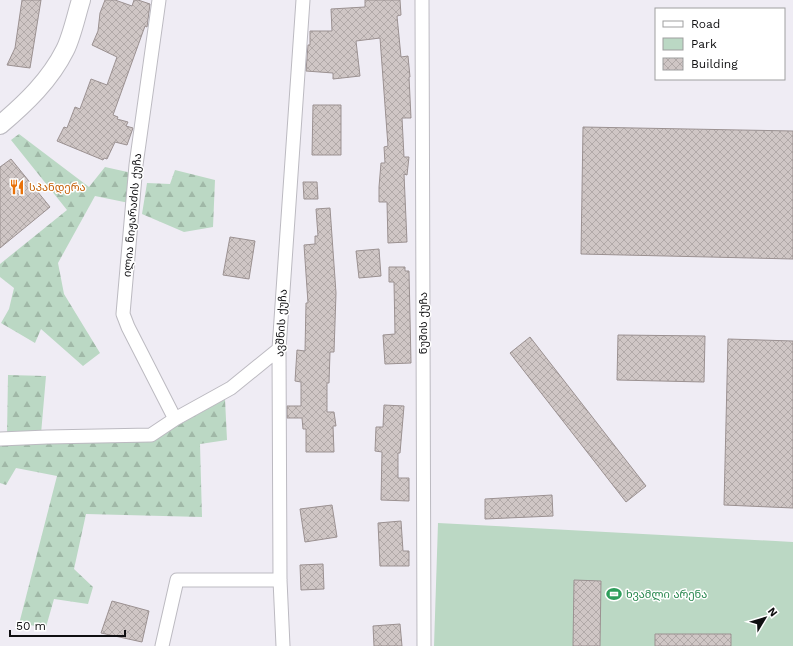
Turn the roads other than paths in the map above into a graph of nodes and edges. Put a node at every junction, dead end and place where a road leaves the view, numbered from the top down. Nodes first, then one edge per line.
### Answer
1 (81, 0) edge
2 (159, 0) edge
3 (303, 0) edge
4 (422, 0) edge
5 (0, 125) edge
6 (279, 349) junction
7 (175, 419) junction
8 (0, 439) edge
9 (280, 580) junction
10 (162, 646) edge
11 (284, 646) edge
12 (424, 646) edge

1 - 5 main road
2 - 7 street, ილია ნიჟარაძის ქუჩა
3 - 6 street, ავშნის ქუჩა
4 - 12 street, ნუშის ქუჩა
6 - 7 street
6 - 9 street, ავშნის ქუჩა
7 - 8 street
9 - 10 street
9 - 11 street, ავშნის ქუჩა

